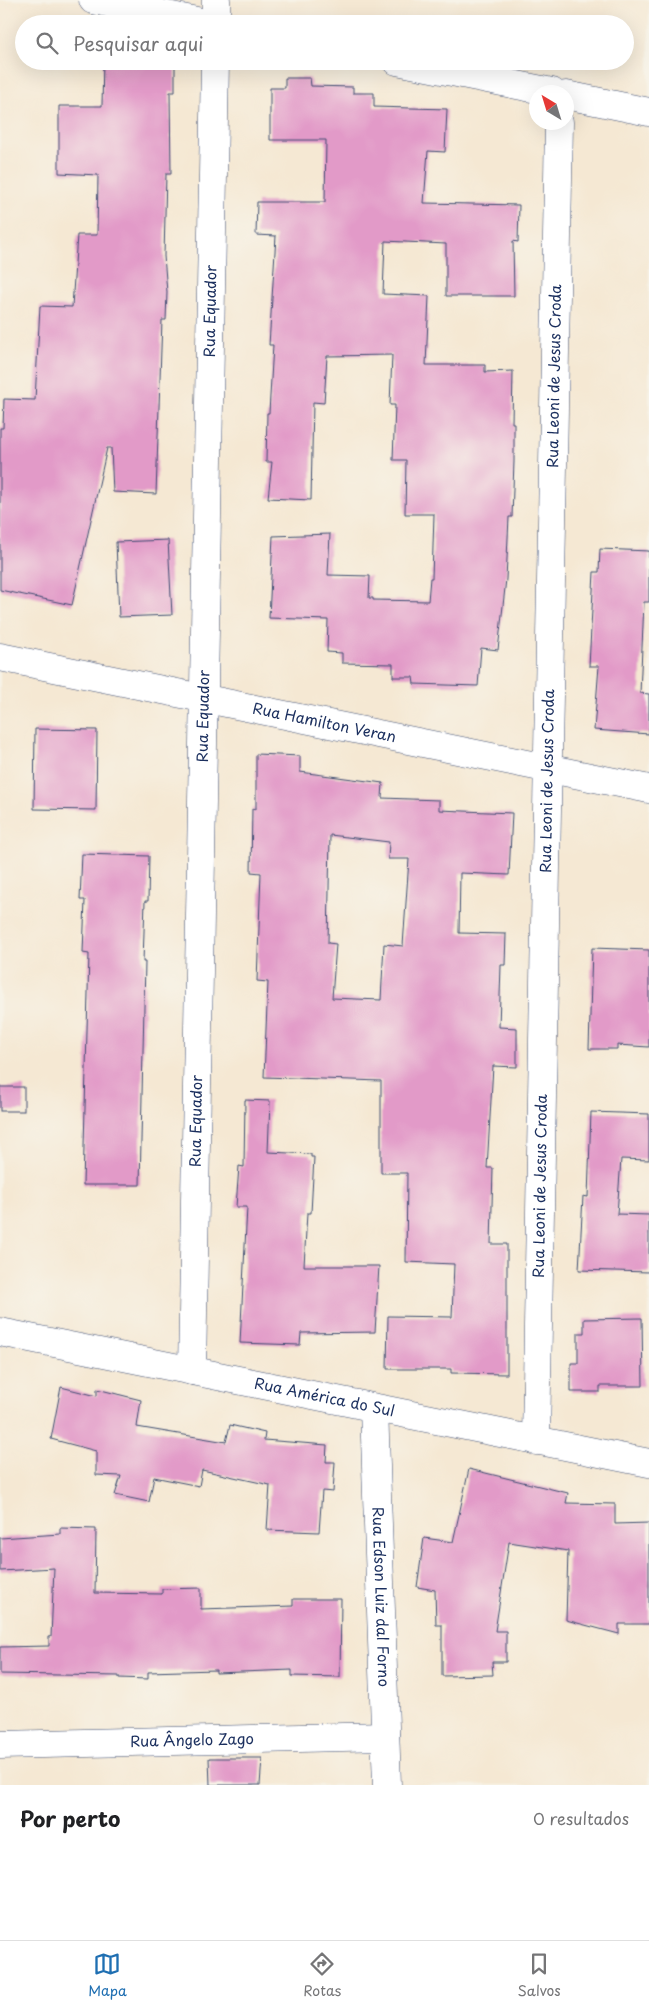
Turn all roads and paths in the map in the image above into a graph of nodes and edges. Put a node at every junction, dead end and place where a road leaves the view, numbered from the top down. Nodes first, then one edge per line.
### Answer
1 (93, 0) edge
2 (216, 0) edge
3 (167, 15) edge
4 (216, 15) edge
5 (215, 70) edge
6 (442, 70) edge
7 (529, 87) edge
8 (574, 97) edge
9 (649, 112) edge
10 (559, 130) edge
11 (0, 657) edge
12 (204, 699) junction
13 (548, 768) junction
14 (649, 788) edge
15 (0, 1332) edge
16 (192, 1371) junction
17 (374, 1408) junction
18 (536, 1441) junction
19 (649, 1464) edge
20 (385, 1736) junction
21 (0, 1745) edge
22 (387, 1785) edge

1 - 3 street
2 - 4 street
5 - 12 street, Rua Equador
6 - 7 street
8 - 9 street
10 - 13 street, Rua Leoni de Jesus Croda
11 - 12 street, Rua Hamilton Veran
12 - 13 street, Rua Hamilton Veran
12 - 16 street, Rua Equador
13 - 14 street, Rua Hamilton Veran
13 - 18 street, Rua Leoni de Jesus Croda
15 - 16 street, Rua América do Sul
16 - 17 street, Rua América do Sul
17 - 18 street, Rua América do Sul
17 - 20 street, Rua Edson Luiz dal Forno
18 - 19 street, Rua América do Sul
20 - 21 street, Rua Ângelo Zago
20 - 22 street, Rua Edson Luiz dal Forno

